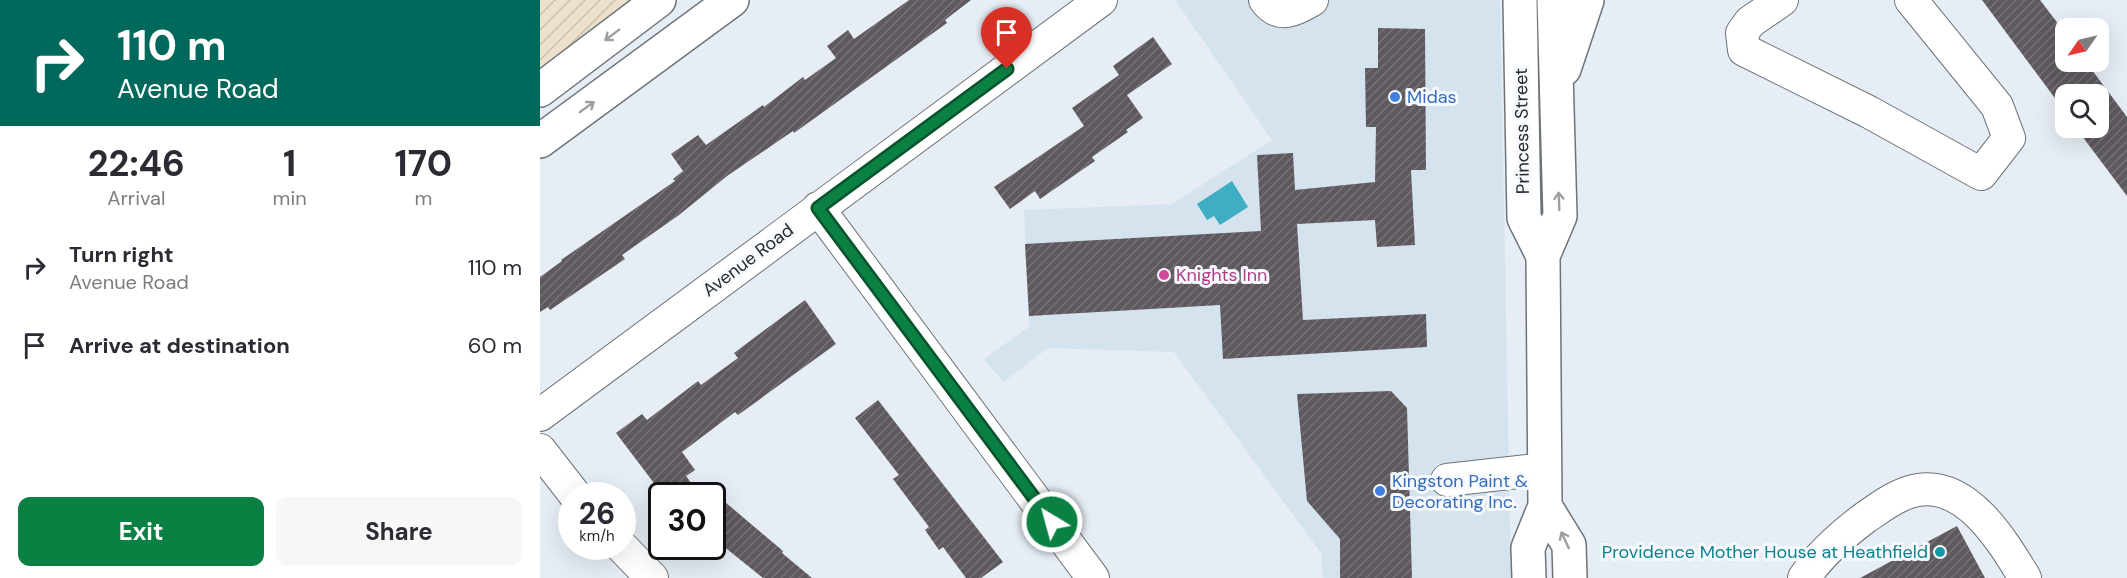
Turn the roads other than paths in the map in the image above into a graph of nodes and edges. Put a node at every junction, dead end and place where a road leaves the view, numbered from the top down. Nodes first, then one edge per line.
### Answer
1 (659, 0) edge
2 (732, 0) edge
3 (1101, 0) edge
4 (1265, 0) edge
5 (1312, 0) edge
6 (1520, 0) edge
7 (1554, 0) edge
8 (1587, 0) edge
9 (1782, 0) edge
10 (1911, 0) edge
11 (540, 90) edge
12 (1556, 96) junction
13 (540, 141) edge
14 (818, 208) junction
15 (1544, 256) junction
16 (540, 415) edge
17 (540, 450) edge
18 (1544, 469) junction
19 (1447, 480) dead end
20 (564, 482) edge
21 (1545, 506) junction
22 (635, 560) edge
23 (652, 578) edge
24 (1093, 578) edge
25 (1529, 578) edge
26 (1570, 578) edge
27 (1804, 578) edge
28 (2025, 578) edge

1 -> 11 main road
13 -> 2 main road
3 - 14 street, Avenue Road
4 - 5 street
6 - 15 main road, Princess Street
7 - 12 main road, Princess Street
8 - 12 main road
9 - 10 street
15 -> 12 main road, Princess Street
14 - 16 street, Avenue Road
14 - 24 street
15 - 18 main road, Princess Street
17 - 20 street
18 - 19 street
18 - 21 main road, Princess Street
21 - 25 main road, Princess Street
26 -> 21 main road
22 - 23 street
27 - 28 street

